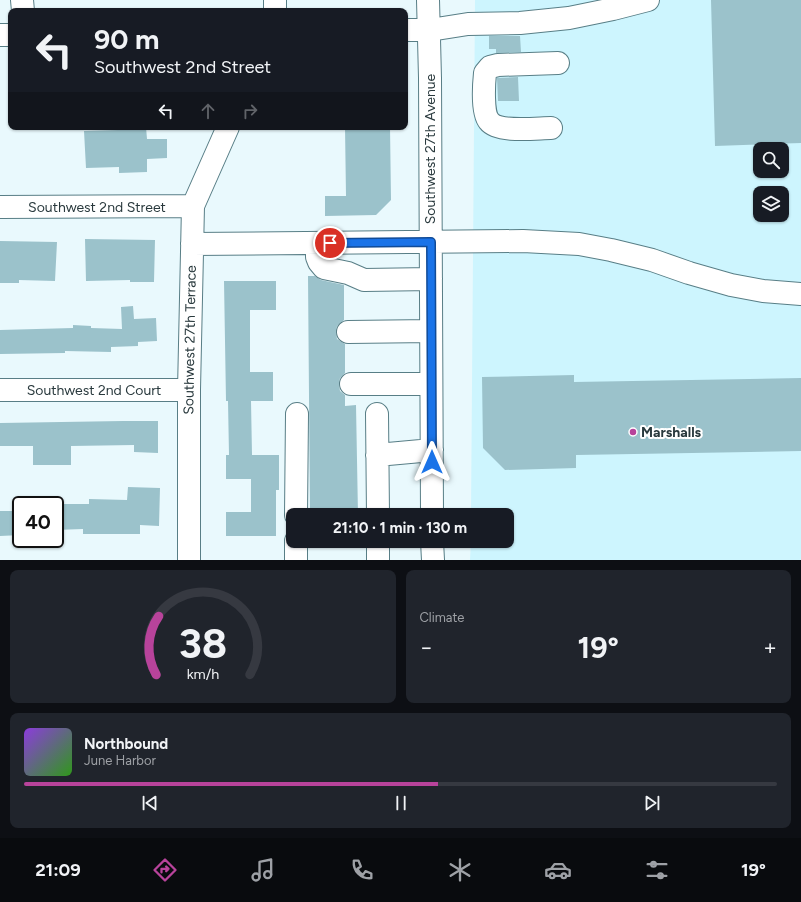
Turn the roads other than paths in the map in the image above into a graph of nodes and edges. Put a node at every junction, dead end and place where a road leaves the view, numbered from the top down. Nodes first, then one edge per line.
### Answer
1 (428, 0) edge
2 (648, 0) edge
3 (408, 30) edge
4 (430, 30) junction
5 (558, 63) dead end
6 (551, 128) dead end
7 (227, 130) edge
8 (193, 206) junction
9 (0, 207) edge
10 (431, 242) junction
11 (317, 243) junction
12 (192, 244) junction
13 (431, 279) junction
14 (801, 294) edge
15 (431, 331) junction
16 (348, 332) dead end
17 (351, 384) dead end
18 (432, 384) junction
19 (0, 390) edge
20 (189, 390) junction
21 (297, 414) dead end
22 (377, 414) dead end
23 (432, 450) junction
24 (377, 455) junction
25 (296, 508) edge
26 (378, 508) edge
27 (432, 508) edge
28 (296, 548) edge
29 (378, 548) edge
30 (432, 548) edge
31 (189, 560) edge
32 (296, 560) edge
33 (378, 560) edge
34 (433, 560) edge

1 - 4 street, Southwest 27th Avenue
2 - 4 street
3 - 4 street
4 - 10 street, Southwest 27th Avenue
5 - 6 street
7 - 8 street, Southwest 27th Terrace
8 - 9 street, Southwest 2nd Street
8 - 12 street, Southwest 27th Terrace
10 - 11 street
10 - 13 street, Southwest 27th Avenue
10 - 14 street
11 - 12 street
11 - 13 street
12 - 20 street, Southwest 27th Terrace
13 - 15 street, Southwest 27th Avenue
15 - 16 street
15 - 18 street, Southwest 27th Avenue
17 - 18 street
18 - 23 street, Southwest 27th Avenue
19 - 20 street, Southwest 2nd Court
20 - 31 street, Southwest 27th Terrace
21 - 25 street
22 - 24 street
23 - 24 street
23 - 27 street, Southwest 27th Avenue
24 - 26 street
28 - 32 street
29 - 33 street
30 - 34 street

